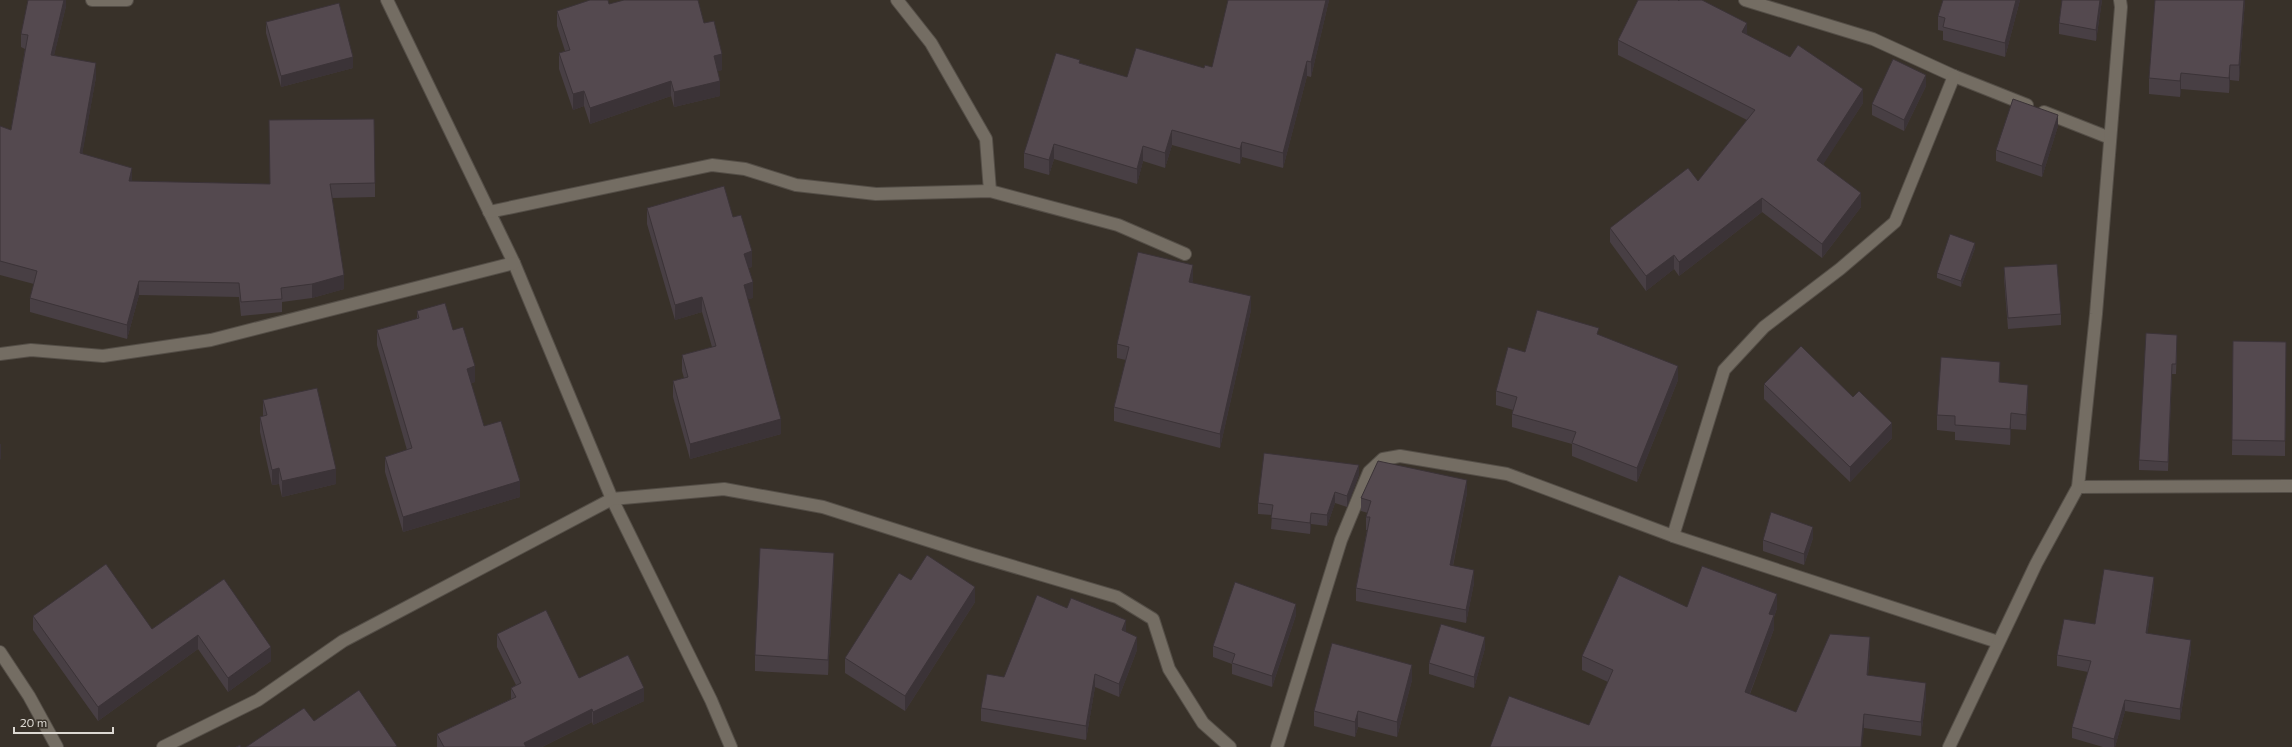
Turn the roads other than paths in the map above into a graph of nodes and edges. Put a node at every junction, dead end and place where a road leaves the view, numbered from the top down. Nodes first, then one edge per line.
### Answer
1 (92, 0) edge
2 (127, 0) edge
3 (387, 0) edge
4 (897, 0) edge
5 (1745, 0) edge
6 (2120, 0) edge
7 (1954, 76) junction
8 (2110, 138) junction
9 (990, 191) junction
10 (490, 212) junction
11 (1185, 254) dead end
12 (514, 263) junction
13 (0, 354) edge
14 (2292, 486) edge
15 (2078, 487) junction
16 (612, 499) junction
17 (1673, 536) junction
18 (1998, 642) junction
19 (0, 652) edge
20 (57, 747) edge
21 (163, 747) edge
22 (731, 747) edge
23 (1230, 747) edge
24 (1277, 747) edge
25 (1949, 747) edge

1 - 2 street
3 - 10 street
4 - 9 street
5 - 7 street
6 - 8 street
7 - 8 street
7 - 17 street
8 - 15 street
9 - 10 street
9 - 11 street
10 - 12 street
12 - 13 street
12 - 16 street
14 - 15 street
15 - 18 street
16 - 21 street
16 - 22 street
16 - 23 street
17 - 18 street
17 - 24 street
18 - 25 street
19 - 20 street

